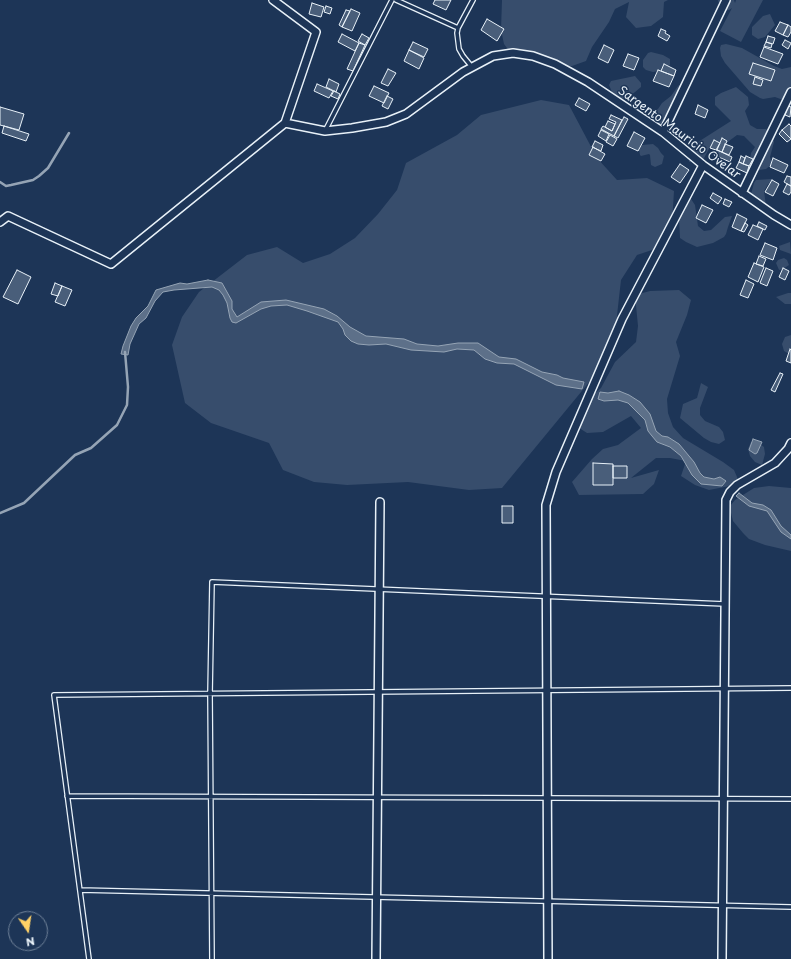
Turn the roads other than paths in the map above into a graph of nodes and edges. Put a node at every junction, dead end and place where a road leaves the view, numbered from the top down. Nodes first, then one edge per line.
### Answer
1 (273, 0) edge
2 (392, 0) edge
3 (396, 0) edge
4 (473, 0) edge
5 (726, 0) edge
6 (458, 28) junction
7 (472, 67) junction
8 (791, 92) edge
9 (285, 123) junction
10 (325, 131) junction
11 (663, 132) junction
12 (703, 165) junction
13 (742, 193) junction
14 (0, 222) edge
15 (791, 225) edge
16 (791, 443) edge
17 (380, 502) dead end
18 (380, 590) junction
19 (546, 597) junction
20 (725, 604) junction
21 (724, 688) junction
22 (791, 688) edge
23 (547, 690) junction
24 (378, 692) junction
25 (210, 694) junction
26 (67, 796) junction
27 (211, 797) junction
28 (377, 797) junction
29 (547, 798) junction
30 (724, 798) junction
31 (791, 799) edge
32 (80, 890) junction
33 (212, 893) junction
34 (376, 897) junction
35 (548, 902) junction
36 (722, 906) junction
37 (791, 907) edge
38 (89, 959) edge
39 (212, 959) edge
40 (376, 959) edge
41 (548, 959) edge
42 (722, 959) edge

1 - 9 street
2 - 10 lane
3 - 6 lane
4 - 6 lane
5 - 11 street
6 - 7 lane
7 - 10 street, Sargento Mauricio Ovelar
7 - 11 street, Sargento Mauricio Ovelar
8 - 13 street
9 - 10 street, Sargento Mauricio Ovelar
9 - 14 street
11 - 12 street, Sargento Mauricio Ovelar
12 - 13 street, Sargento Mauricio Ovelar
12 - 19 street
13 - 15 street, Sargento Mauricio Ovelar
16 - 20 street
17 - 18 street
18 - 19 lane
18 - 24 street
18 - 25 lane
19 - 20 lane
19 - 23 street
20 - 21 street
21 - 22 lane
21 - 23 lane
21 - 30 street
23 - 24 lane
23 - 29 street
24 - 25 lane
24 - 28 street
25 - 26 lane
25 - 27 lane
26 - 27 lane
26 - 32 lane
27 - 28 lane
27 - 33 lane
28 - 29 lane
28 - 34 street
29 - 30 lane
29 - 35 street
30 - 31 lane
30 - 36 street
32 - 33 lane
32 - 38 lane
33 - 34 lane
33 - 39 lane
34 - 35 lane
34 - 40 street
35 - 36 lane
35 - 41 street
36 - 37 lane
36 - 42 street

